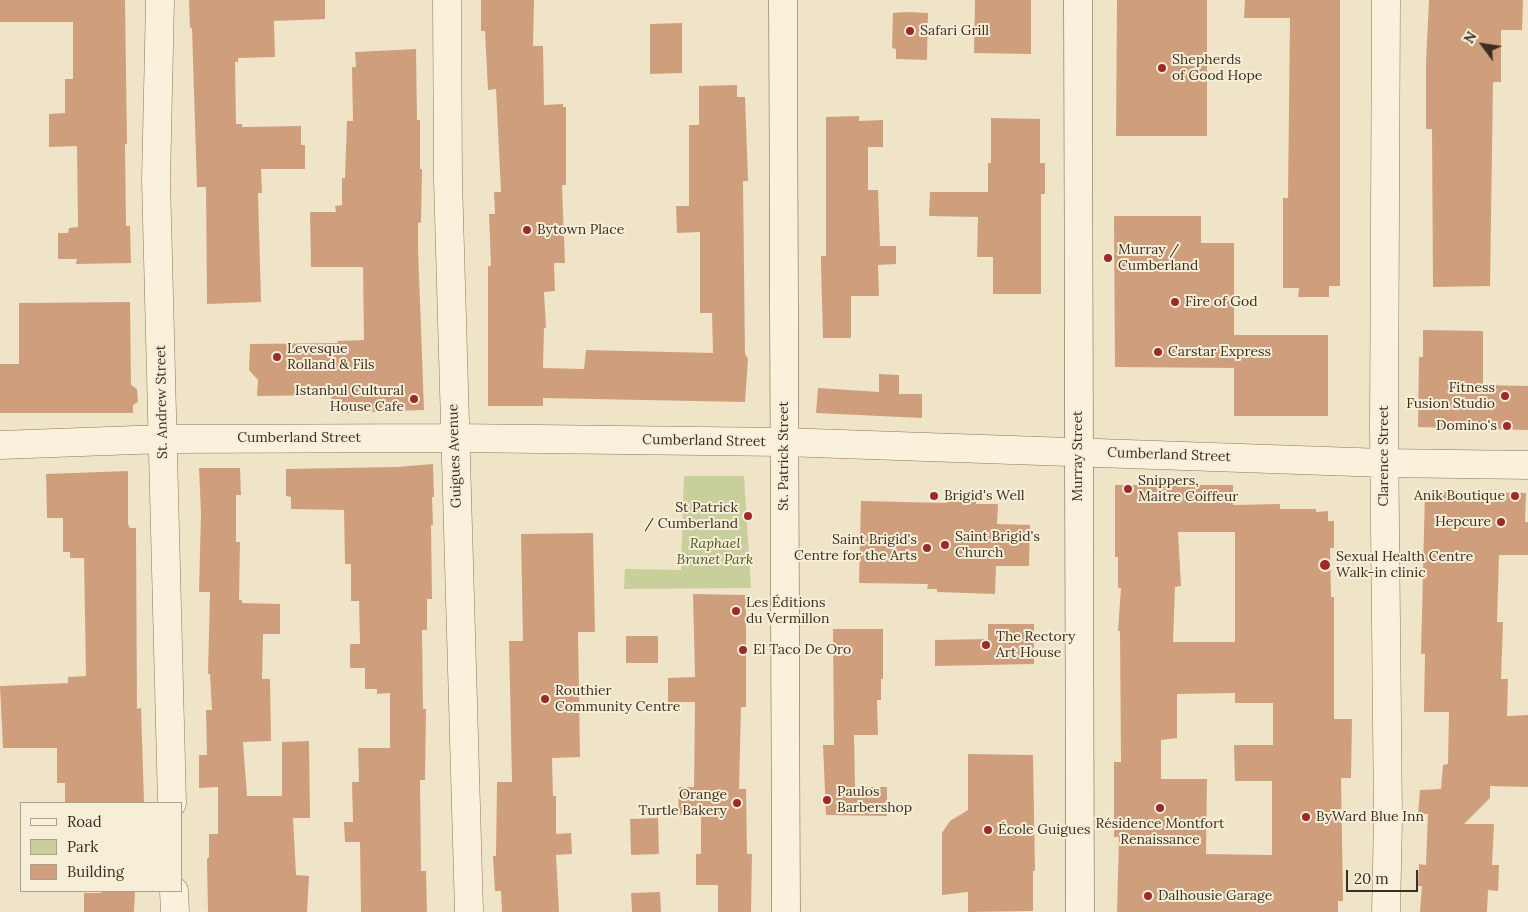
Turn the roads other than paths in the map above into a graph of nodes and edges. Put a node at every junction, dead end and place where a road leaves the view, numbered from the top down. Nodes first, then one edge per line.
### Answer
1 (447, 0) edge
2 (783, 0) edge
3 (1078, 0) edge
4 (1386, 0) edge
5 (160, 2) dead end
6 (455, 438) junction
7 (163, 439) junction
8 (784, 442) junction
9 (0, 445) edge
10 (1078, 452) junction
11 (1384, 463) junction
12 (1528, 466) edge
13 (172, 802) edge
14 (174, 892) edge
15 (1386, 911) edge
16 (175, 912) edge
17 (469, 912) edge
18 (786, 912) edge
19 (1080, 912) edge

1 - 6 street, Guigues Avenue
2 - 8 street, St. Patrick Street
3 - 10 street, Murray Street
4 - 11 street, Clarence Street
5 - 7 street, St. Andrew Street
6 - 7 street, Cumberland Street
6 - 8 street, Cumberland Street
6 - 17 street, Guigues Avenue
7 - 9 street, Cumberland Street
7 - 13 street, St. Andrew Street
8 - 10 street, Cumberland Street
8 - 18 street, St. Patrick Street
10 - 11 street, Cumberland Street
10 - 19 street, Murray Street
11 - 12 street, Cumberland Street
11 - 15 street, Clarence Street
14 - 16 street

